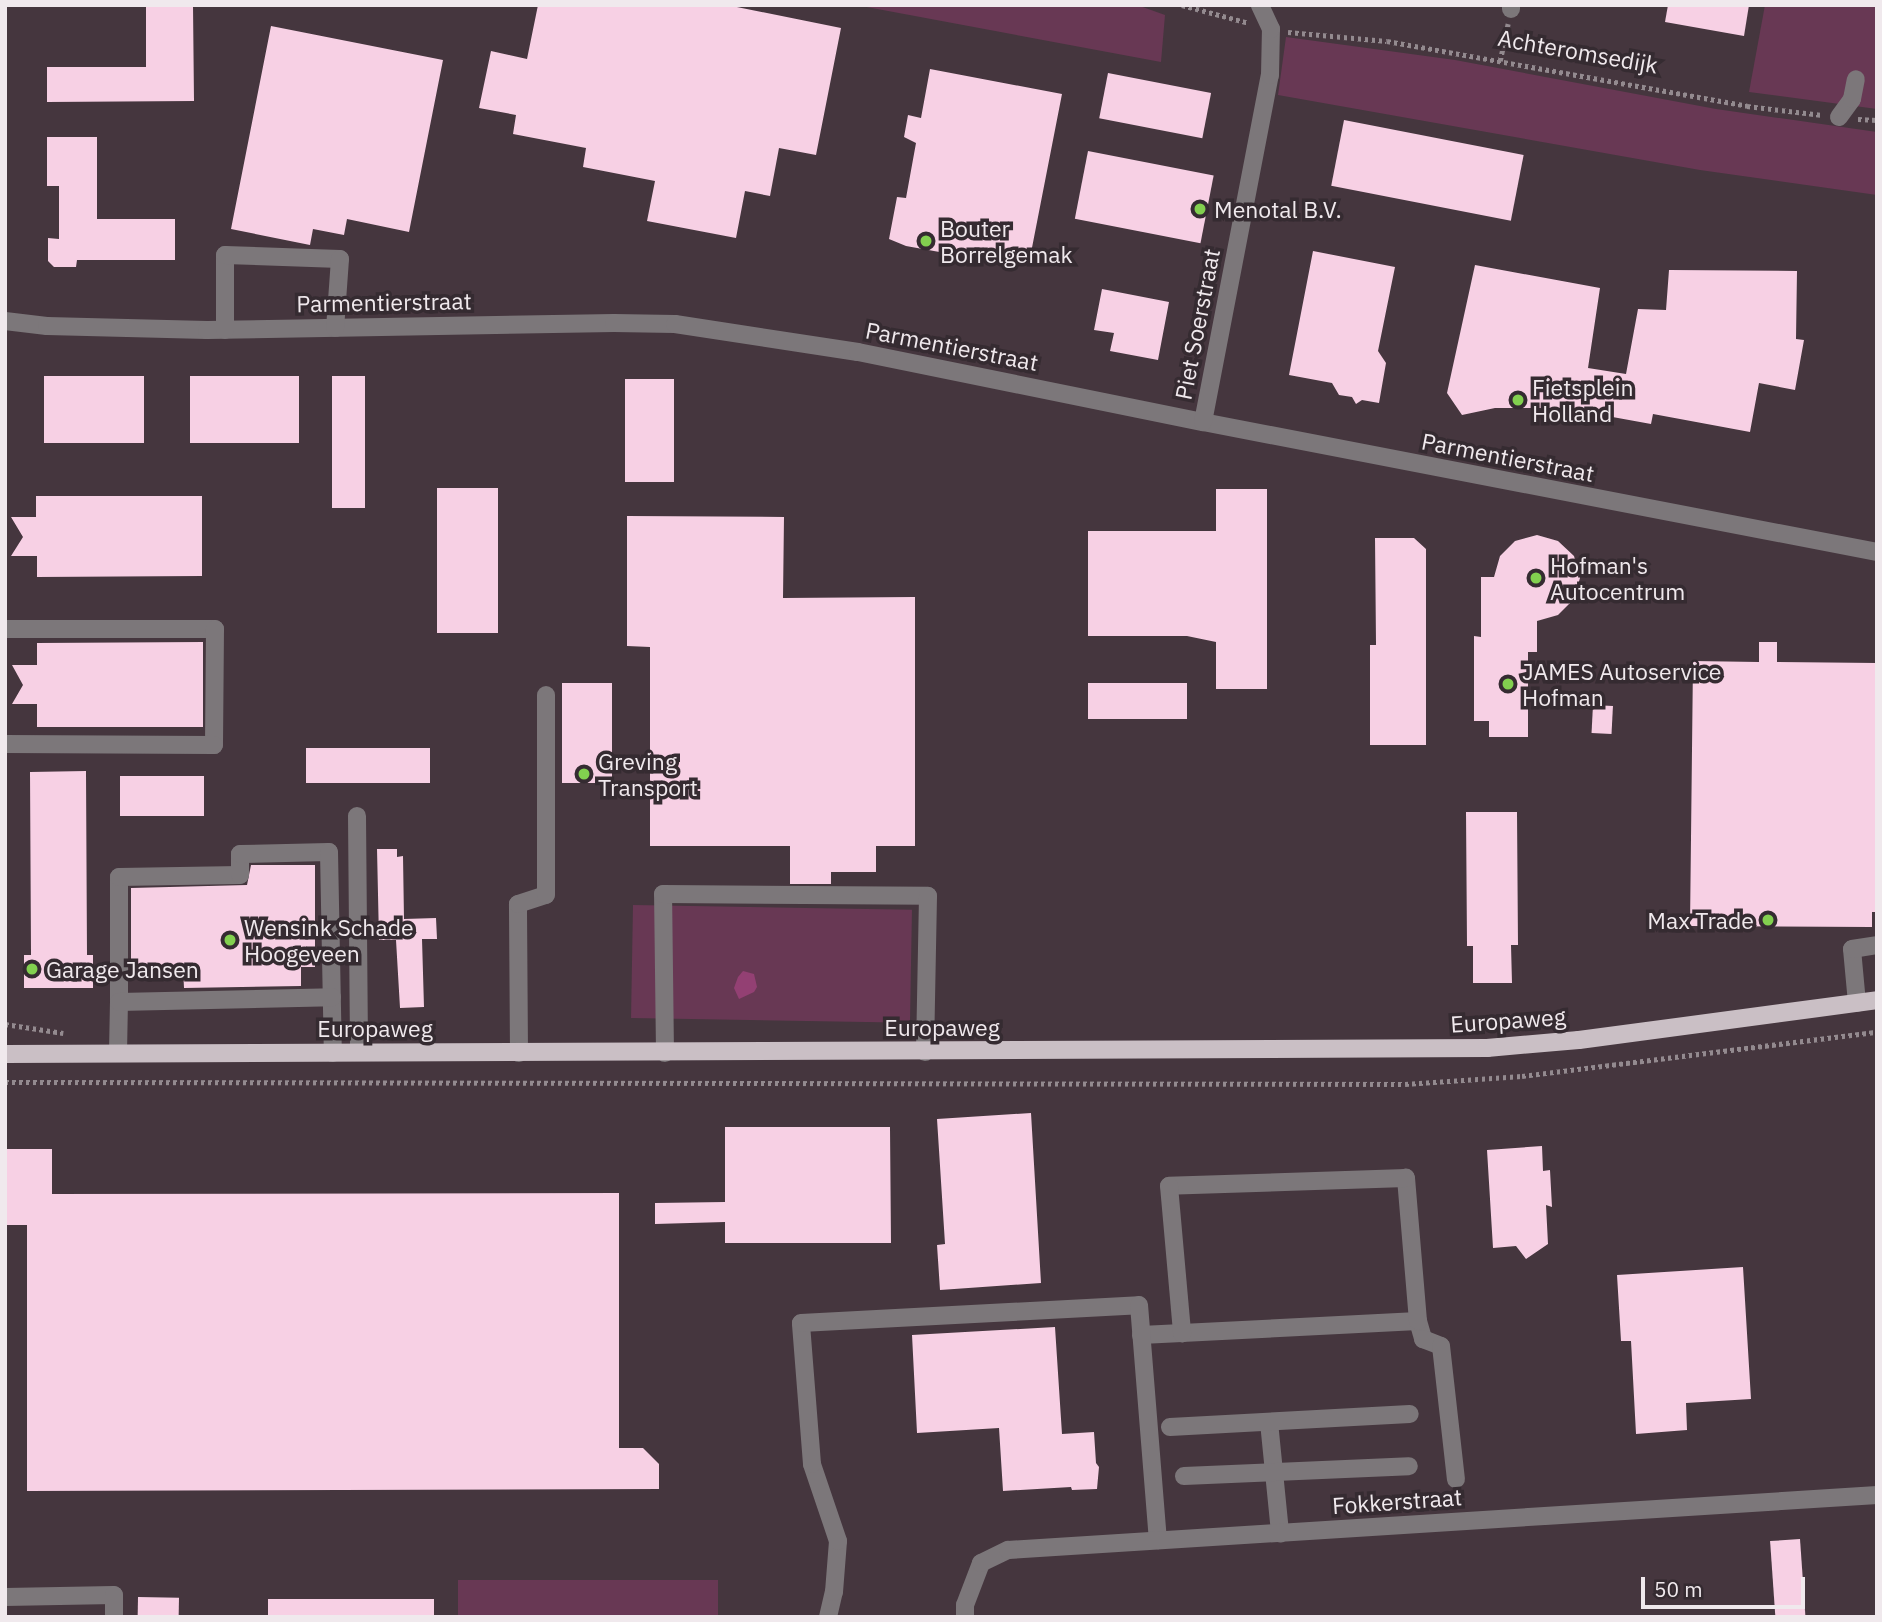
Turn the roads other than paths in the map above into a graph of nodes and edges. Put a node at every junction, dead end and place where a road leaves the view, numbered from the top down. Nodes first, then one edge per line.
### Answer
1 (1260, 5) edge
2 (1856, 79) dead end
3 (1839, 117) road end
4 (5, 321) edge
5 (335, 328) junction
6 (225, 330) junction
7 (1203, 422) junction
8 (1877, 552) edge
9 (5, 629) edge
10 (546, 695) dead end
11 (5, 744) edge
12 (357, 816) dead end
13 (1877, 945) edge
14 (332, 997) junction
15 (1877, 1000) edge
16 (119, 1002) junction
17 (1857, 1003) junction
18 (359, 1052) junction
19 (925, 1052) junction
20 (118, 1053) junction
21 (334, 1053) junction
22 (519, 1053) junction
23 (665, 1053) junction
24 (5, 1054) edge
25 (1418, 1321) junction
26 (1182, 1333) junction
27 (1141, 1335) junction
28 (1410, 1414) dead end
29 (1269, 1422) junction
30 (1170, 1427) dead end
31 (1409, 1466) dead end
32 (1274, 1472) junction
33 (1184, 1476) dead end
34 (1456, 1479) dead end
35 (1877, 1495) edge
36 (1280, 1533) junction
37 (1158, 1540) junction
38 (5, 1597) edge
39 (114, 1617) edge
40 (828, 1617) edge
41 (965, 1617) edge

1 - 7 street, Piet Soerstraat
2 - 3 street
4 - 6 street, Parmentierstraat
5 - 6 street, Parmentierstraat
5 - 6 street
5 - 7 street, Parmentierstraat
7 - 8 street, Parmentierstraat
9 - 11 street
10 - 22 street
12 - 18 street
13 - 17 street
14 - 16 street
14 - 16 street
14 - 21 street
15 - 17 main road, Europaweg
16 - 20 street
17 - 19 main road, Europaweg
18 - 21 main road, Europaweg
18 - 22 main road, Europaweg
19 - 23 main road, Europaweg
19 - 23 street
20 - 21 main road, Europaweg
20 - 24 main road, Europaweg
22 - 23 main road, Europaweg
25 - 26 street
25 - 26 street
25 - 34 street
26 - 27 street
27 - 37 street
27 - 40 street
28 - 29 street
29 - 30 street
29 - 32 street
31 - 32 street
32 - 33 street
32 - 36 street
35 - 36 street, Fokkerstraat
36 - 37 street, Fokkerstraat
37 - 41 street, Fokkerstraat
38 - 39 street

